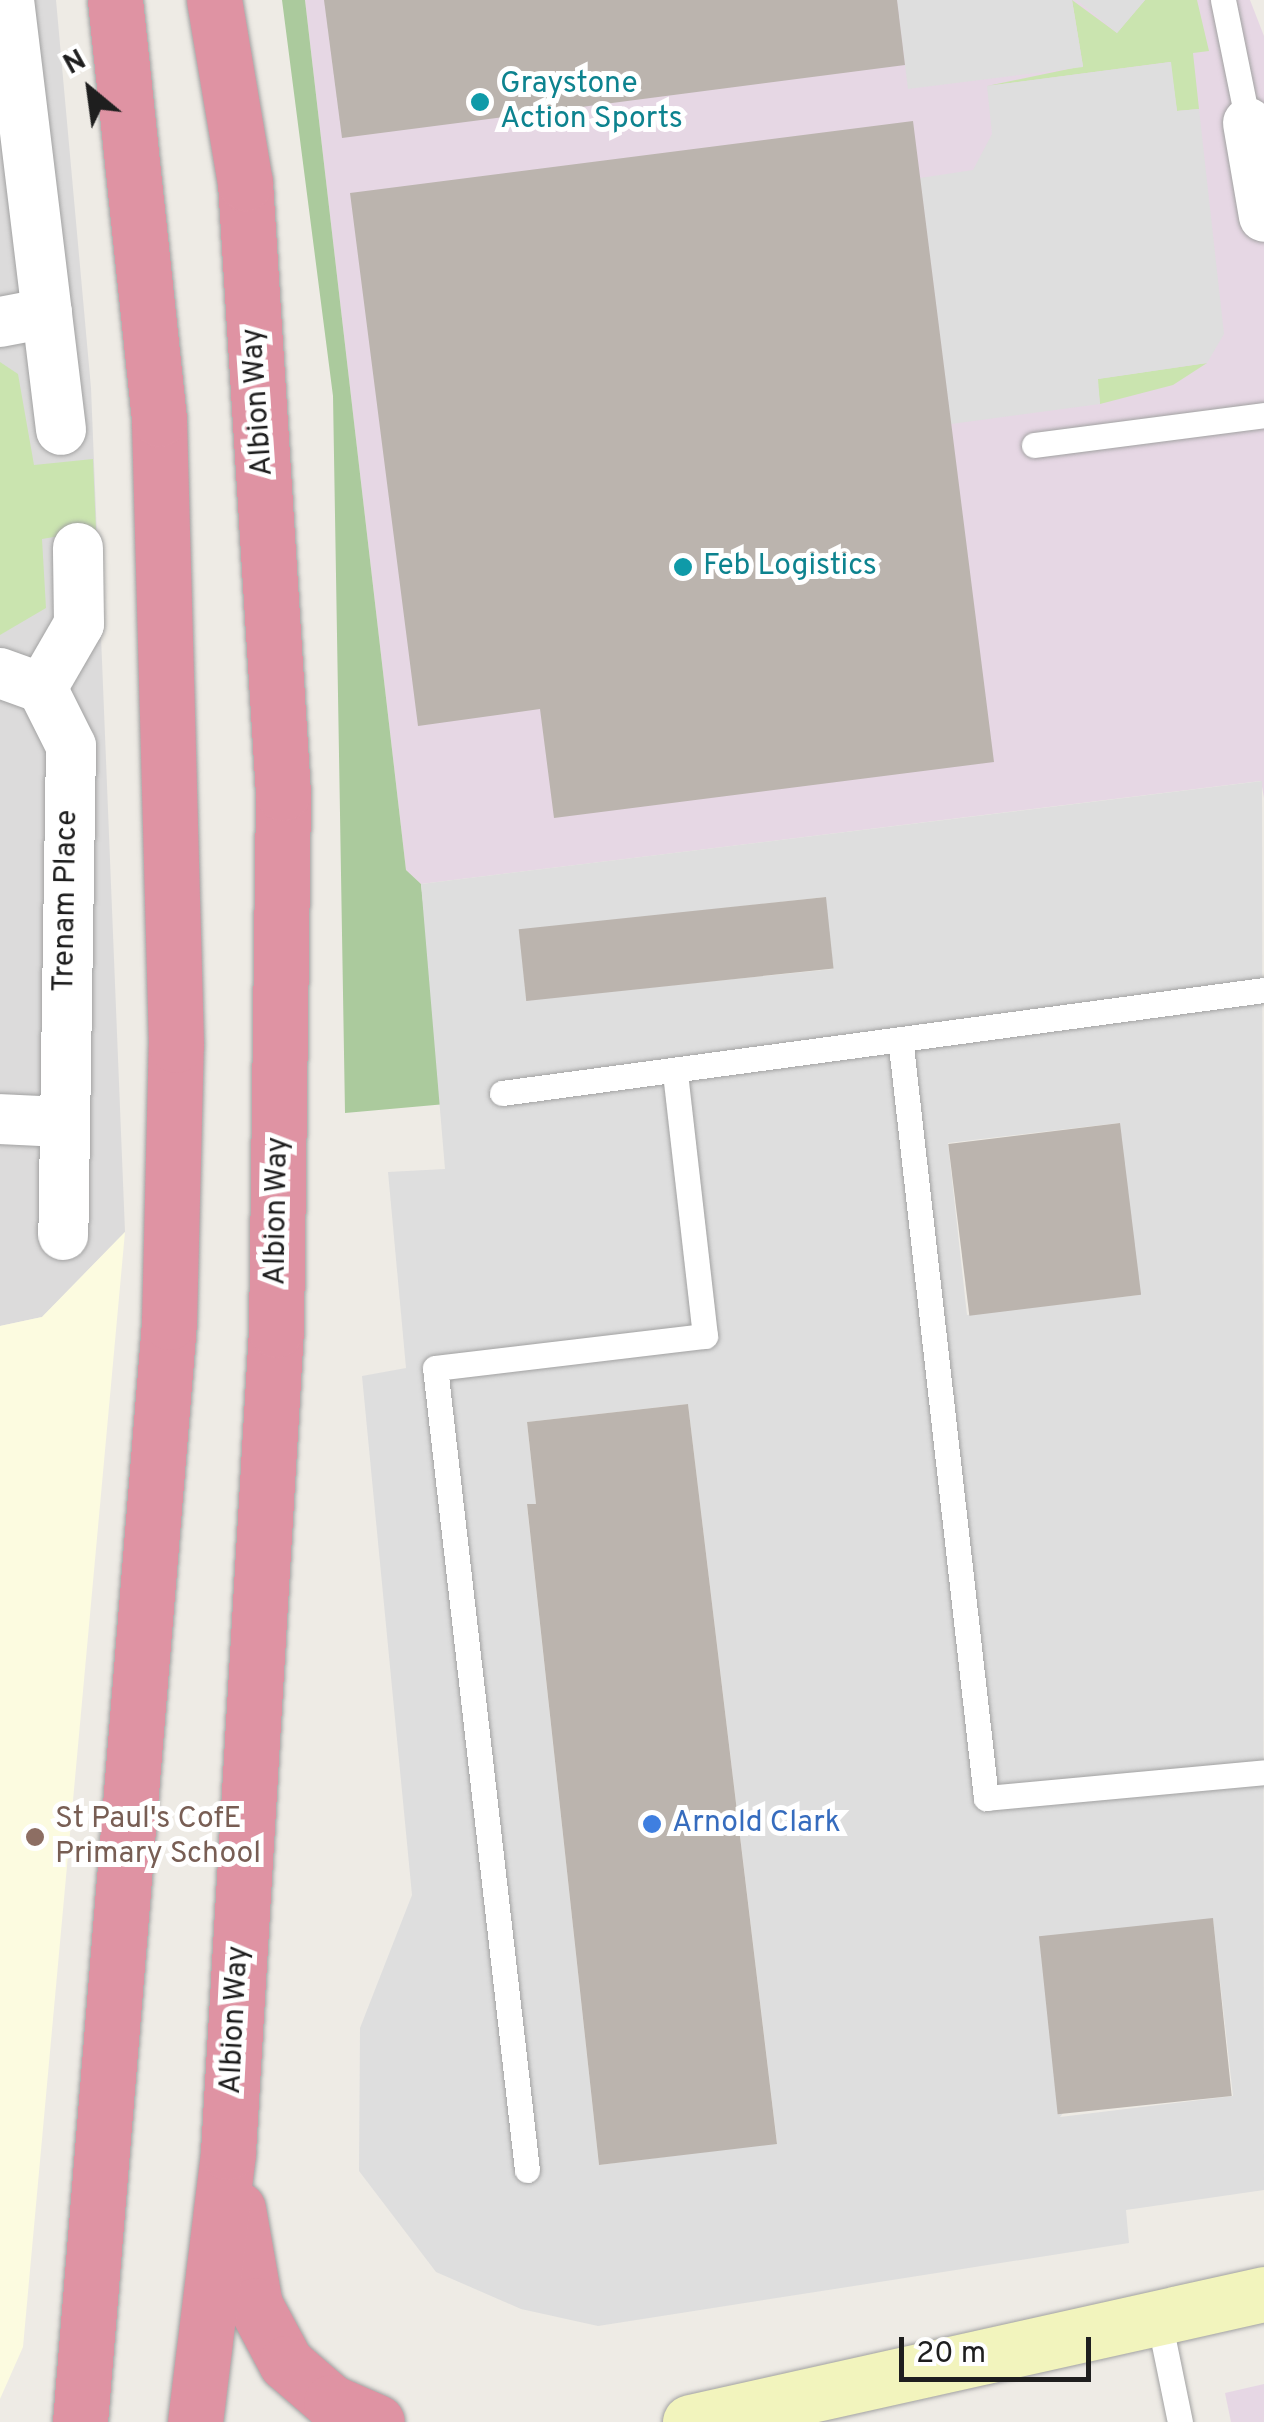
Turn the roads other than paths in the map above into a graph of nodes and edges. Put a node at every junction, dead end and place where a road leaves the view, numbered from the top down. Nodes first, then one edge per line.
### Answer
1 (8, 0) edge
2 (115, 0) edge
3 (214, 0) edge
4 (228, 0) edge
5 (1223, 0) edge
6 (1248, 123) joint
7 (245, 182) junction
8 (1264, 218) edge
9 (23, 318) edge
10 (1264, 414) edge
11 (61, 430) dead end
12 (1034, 445) dead end
13 (78, 548) dead end
14 (21, 680) edge
15 (1264, 990) edge
16 (901, 1046) junction
17 (675, 1072) junction
18 (502, 1093) dead end
19 (0, 1119) edge
20 (62, 1122) junction
21 (63, 1235) dead end
22 (1264, 1772) edge
23 (228, 2152) junction
24 (527, 2170) dead end
25 (1264, 2294) edge
26 (1158, 2315) junction
27 (80, 2422) edge
28 (195, 2422) edge
29 (377, 2422) edge
30 (690, 2422) edge
31 (1180, 2422) edge

1 - 9 street
2 - 27 highway
3 - 7 highway, Albion Way
4 - 7 highway
5 - 6 lane
6 - 8 street
7 - 23 highway, Albion Way
9 - 11 street
10 - 12 lane
13 - 14 street, Trenam Place
14 - 20 street, Trenam Place
15 - 16 lane
16 - 17 lane
16 - 22 lane
17 - 18 lane
17 - 24 lane
19 - 20 street
20 - 21 street, Trenam Place
23 - 28 highway, Albion Way
23 - 29 highway
25 - 26 street
26 - 30 street
26 - 31 lane

